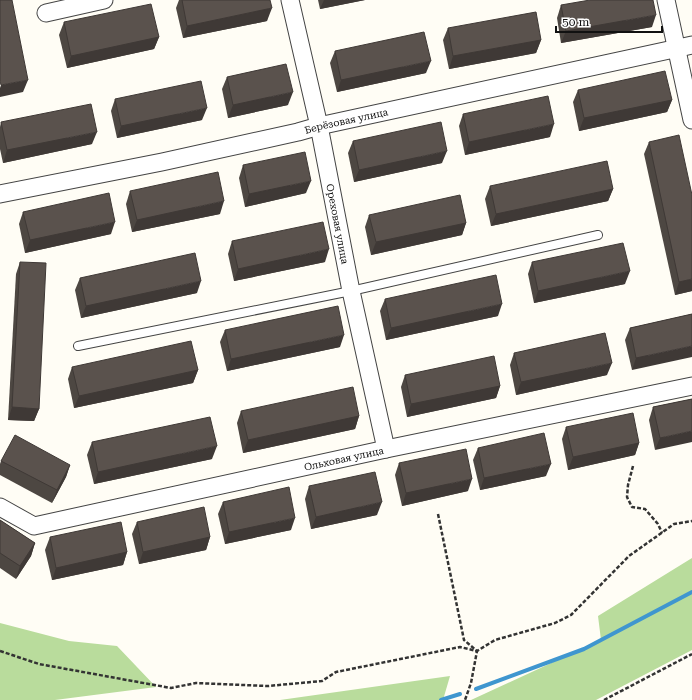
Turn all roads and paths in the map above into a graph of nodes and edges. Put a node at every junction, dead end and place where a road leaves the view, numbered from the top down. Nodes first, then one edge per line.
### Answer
1 (104, 0) edge
2 (290, 0) edge
3 (666, 0) edge
4 (46, 13) dead end
5 (684, 47) edge
6 (692, 120) edge
7 (319, 126) junction
8 (0, 194) edge
9 (598, 235) dead end
10 (351, 291) junction
11 (78, 346) dead end
12 (692, 386) edge
13 (386, 449) junction
14 (633, 466) dead end
15 (0, 507) edge
16 (438, 514) dead end
17 (692, 521) edge
18 (662, 533) junction
19 (477, 650) junction
20 (0, 651) edge
21 (692, 654) edge
22 (465, 700) edge
23 (604, 700) edge

1 - 4 street
2 - 7 street, Ореховая улица
3 - 5 street
5 - 6 street
5 - 7 street, Берёзовая улица
7 - 8 street, Берёзовая улица
7 - 10 street, Ореховая улица
9 - 10 lane
10 - 11 lane
10 - 13 street, Ореховая улица
12 - 13 street, Ольховая улица
13 - 15 street, Ольховая улица
14 - 18 path
16 - 19 path
17 - 18 path
18 - 19 path
19 - 20 path
19 - 22 path
21 - 23 path

